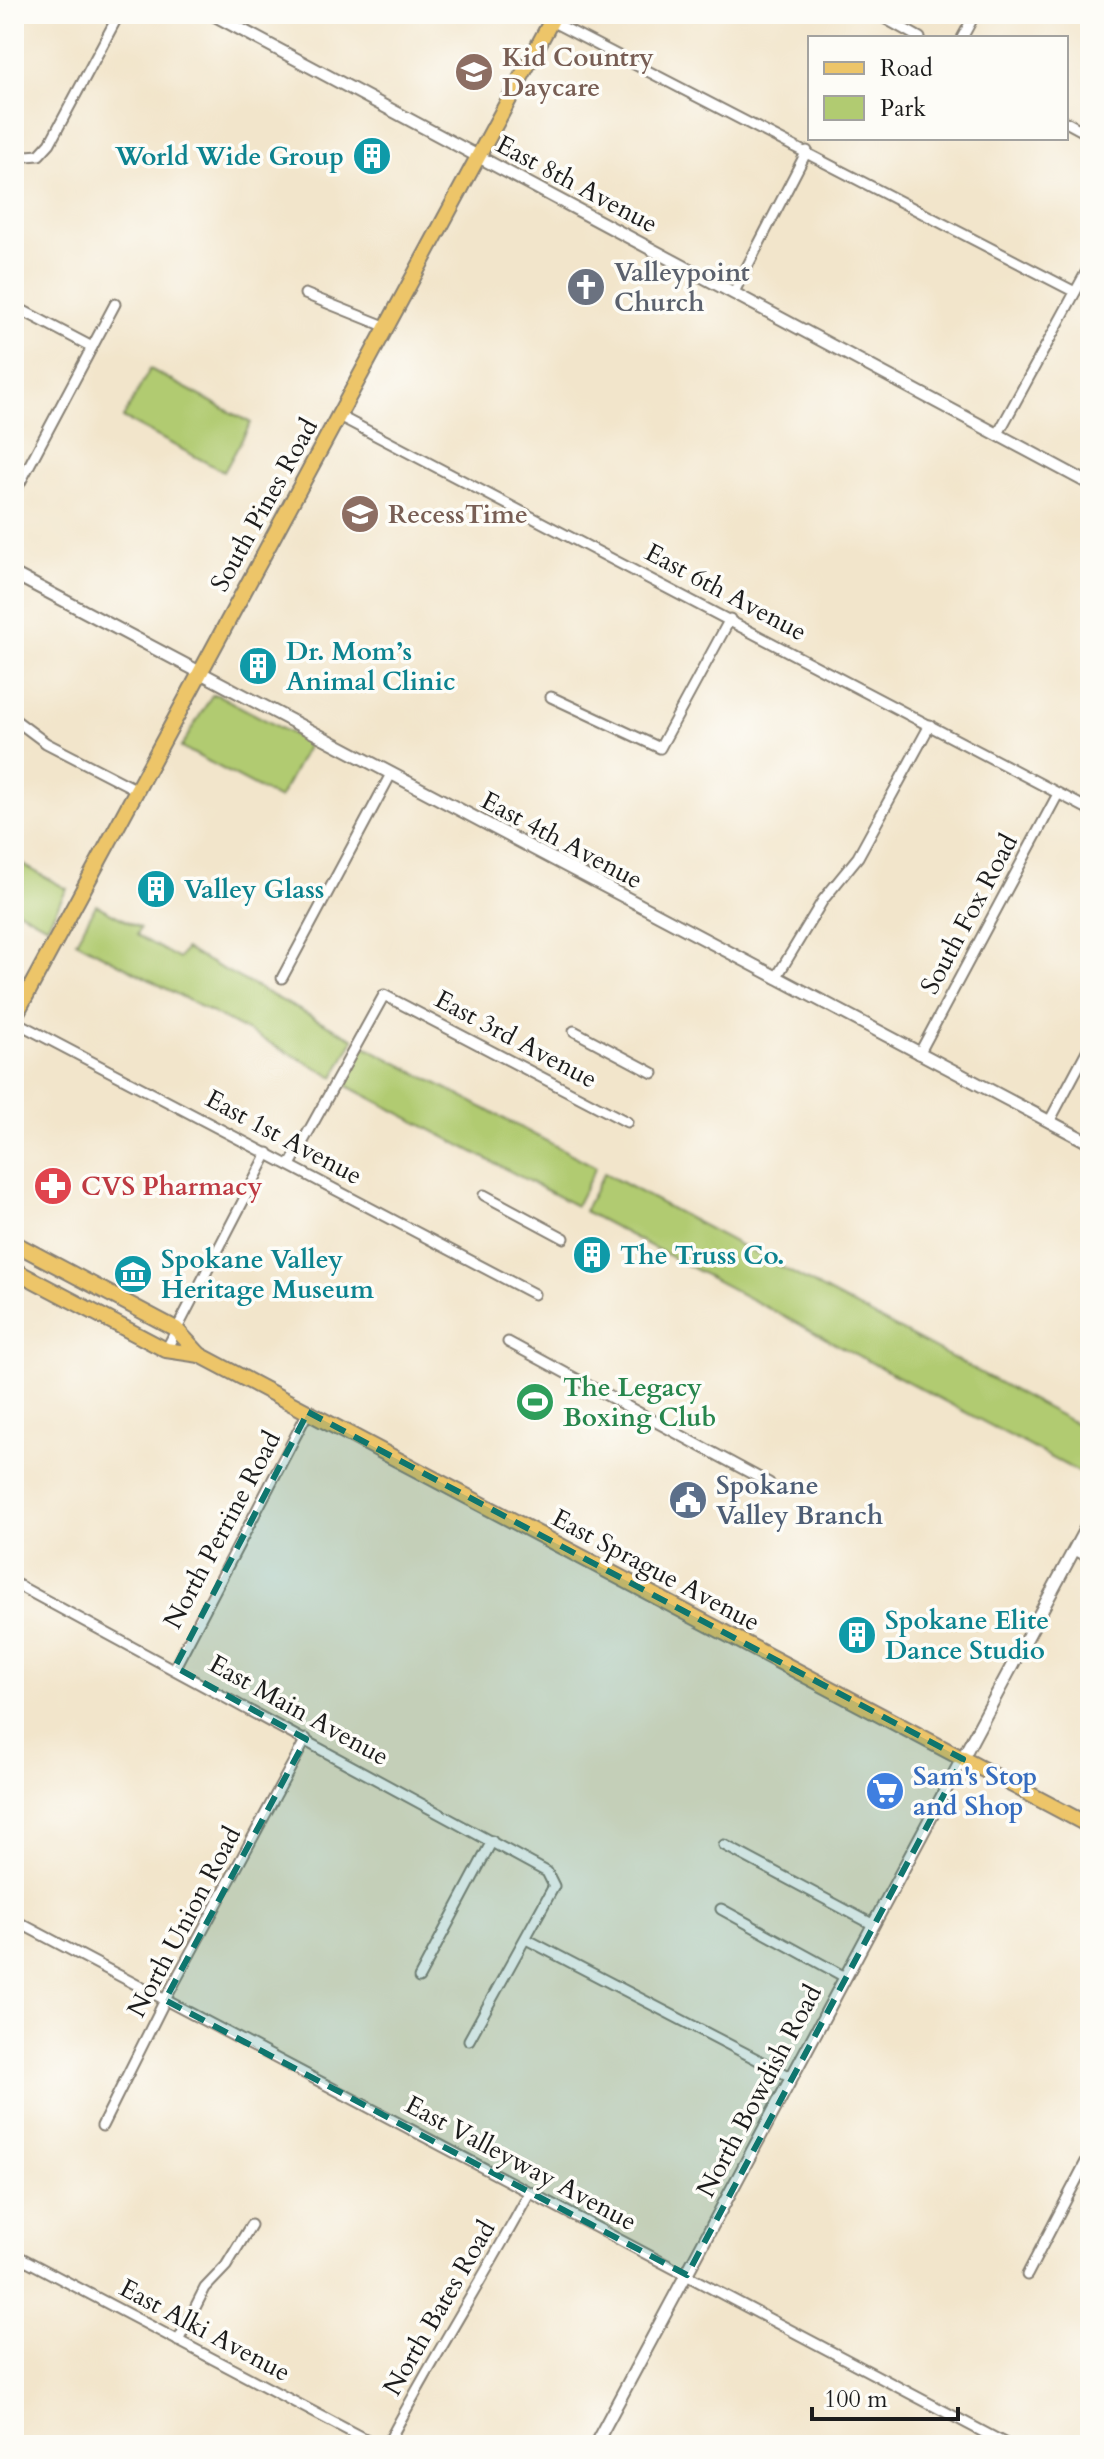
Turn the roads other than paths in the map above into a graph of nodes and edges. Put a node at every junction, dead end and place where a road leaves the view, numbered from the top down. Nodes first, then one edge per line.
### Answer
1 (119, 14) edge
2 (212, 14) edge
3 (877, 14) edge
4 (975, 14) edge
5 (226, 17) edge
6 (553, 17) edge
7 (916, 36) edge
8 (963, 36) edge
9 (1068, 123) edge
10 (1090, 135) edge
11 (807, 151) junction
12 (14, 157) edge
13 (479, 158) junction
14 (1090, 265) edge
15 (734, 292) junction
16 (1075, 292) junction
17 (305, 294) dead end
18 (115, 304) dead end
19 (14, 306) edge
20 (387, 327) junction
21 (92, 347) junction
22 (339, 416) junction
23 (999, 432) junction
24 (1090, 484) edge
25 (14, 494) edge
26 (14, 574) edge
27 (730, 619) junction
28 (200, 672) junction
29 (551, 697) dead end
30 (14, 719) edge
31 (930, 725) junction
32 (391, 774) junction
33 (137, 790) junction
34 (1058, 794) junction
35 (1090, 810) edge
36 (282, 978) dead end
37 (776, 978) junction
38 (14, 1020) edge
39 (574, 1031) dead end
40 (1090, 1045) edge
41 (919, 1054) junction
42 (653, 1073) dead end
43 (627, 1122) dead end
44 (1049, 1122) junction
45 (1090, 1143) edge
46 (268, 1153) junction
47 (290, 1165) junction
48 (484, 1195) dead end
49 (564, 1238) dead end
50 (14, 1243) edge
51 (14, 1270) edge
52 (534, 1294) dead end
53 (176, 1329) junction
54 (508, 1342) dead end
55 (166, 1350) junction
56 (200, 1355) junction
57 (308, 1412) junction
58 (769, 1483) dead end
59 (1090, 1520) edge
60 (1075, 1550) junction
61 (1090, 1558) edge
62 (14, 1583) edge
63 (175, 1667) junction
64 (306, 1739) junction
65 (963, 1759) junction
66 (1090, 1826) edge
67 (492, 1841) junction
68 (724, 1845) dead end
69 (721, 1909) dead end
70 (14, 1920) edge
71 (874, 1925) junction
72 (526, 1939) junction
73 (845, 1977) junction
74 (419, 1978) dead end
75 (165, 2000) junction
76 (469, 2040) dead end
77 (791, 2077) junction
78 (102, 2126) dead end
79 (1090, 2154) edge
80 (530, 2192) junction
81 (251, 2225) dead end
82 (14, 2254) edge
83 (687, 2275) junction
84 (1027, 2275) dead end
85 (178, 2341) junction
86 (1004, 2444) edge
87 (376, 2445) edge
88 (387, 2445) edge
89 (595, 2445) edge

1 - 12 street
2 - 5 street, East 8th Avenue
3 - 7 street
4 - 8 street
5 - 13 street, East 8th Avenue
6 - 11 street
6 - 13 main road, South Pines Road
9 - 10 street
11 - 15 street
11 - 16 street
13 - 15 street, East 8th Avenue
13 - 20 main road, South Pines Road
14 - 16 street
15 - 23 street, East 8th Avenue
16 - 23 street
17 - 20 street
18 - 21 street
19 - 21 street
20 - 22 main road, South Pines Road
21 - 25 street
22 - 27 street, East 6th Avenue
22 - 28 main road, South Pines Road
23 - 24 street, East 8th Avenue
26 - 28 street, East 4th Avenue
27 - 29 street
27 - 31 street, East 6th Avenue
28 - 32 street, East 4th Avenue
28 - 33 main road, South Pines Road
30 - 33 street
31 - 34 street, East 6th Avenue
31 - 37 street
32 - 36 street
32 - 37 street, East 4th Avenue
33 - 38 main road, South Pines Road
34 - 35 street, East 6th Avenue
34 - 41 street, South Fox Road
37 - 41 street, East 4th Avenue
38 - 46 street, East 1st Avenue
39 - 42 street
40 - 44 street
41 - 44 street, East 4th Avenue
43 - 47 street, East 3rd Avenue
44 - 45 street, East 4th Avenue
46 - 47 street, East 1st Avenue
46 - 53 street
47 - 52 street, East 1st Avenue
48 - 49 street
50 - 53 main road, East Sprague Avenue
51 - 55 main road, East Sprague Avenue
53 - 55 street
53 - 56 main road, East Sprague Avenue
54 - 58 street
55 - 56 main road, East Sprague Avenue
56 - 57 main road, East Sprague Avenue
57 - 63 street, North Perrine Road
57 - 65 main road, East Sprague Avenue
59 - 60 street, North Bowdish Road
60 - 61 street
60 - 65 street, North Bowdish Road
62 - 63 street, East Main Avenue
63 - 64 street, East Main Avenue
64 - 67 street, East Main Avenue
64 - 75 street, North Union Road
65 - 66 main road, East Sprague Avenue
65 - 71 street, North Bowdish Road
67 - 72 street, East Main Avenue
67 - 74 street
68 - 71 street
69 - 73 street
70 - 75 street, East Valleyway Avenue
71 - 73 street, North Bowdish Road
72 - 76 street
72 - 77 street
73 - 77 street, North Bowdish Road
75 - 78 street, North Union Road
75 - 80 street, East Valleyway Avenue
77 - 83 street, North Bowdish Road
79 - 84 street
80 - 83 street, East Valleyway Avenue
80 - 88 street, North Bates Road
81 - 85 street
82 - 85 street, East Alki Avenue
83 - 86 street, East Valleyway Avenue
83 - 89 street, North Bowdish Road
85 - 87 street, East Alki Avenue

